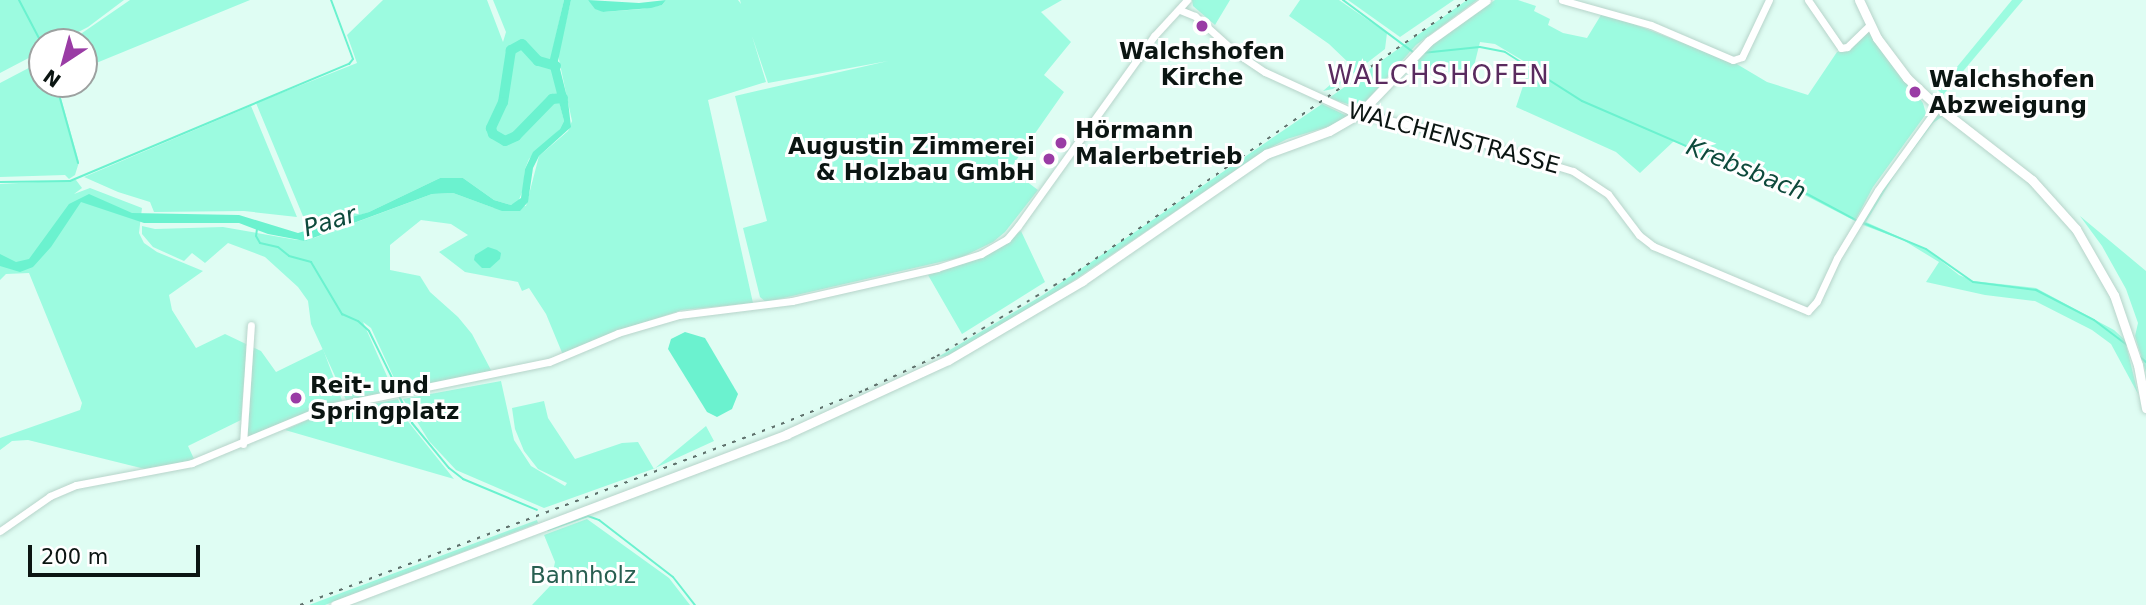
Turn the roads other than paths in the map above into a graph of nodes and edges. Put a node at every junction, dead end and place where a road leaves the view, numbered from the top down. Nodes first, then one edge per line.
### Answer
1 (1486, 0) edge
2 (1562, 0) edge
3 (1769, 0) edge
4 (1808, 0) edge
5 (1859, 0) edge
6 (1184, 4) edge
7 (1870, 24) junction
8 (1938, 107) junction
9 (1359, 114) junction
10 (251, 325) dead end
11 (2146, 408) edge
12 (243, 444) junction
13 (0, 531) edge
14 (335, 605) edge

1 - 9 street
2 - 3 street
4 - 7 street
5 - 7 street
6 - 9 street, WALCHENSTRASSE
6 - 12 street
7 - 8 street
8 - 9 street, WALCHENSTRASSE
8 - 11 street
9 - 14 street
10 - 12 street
12 - 13 street

